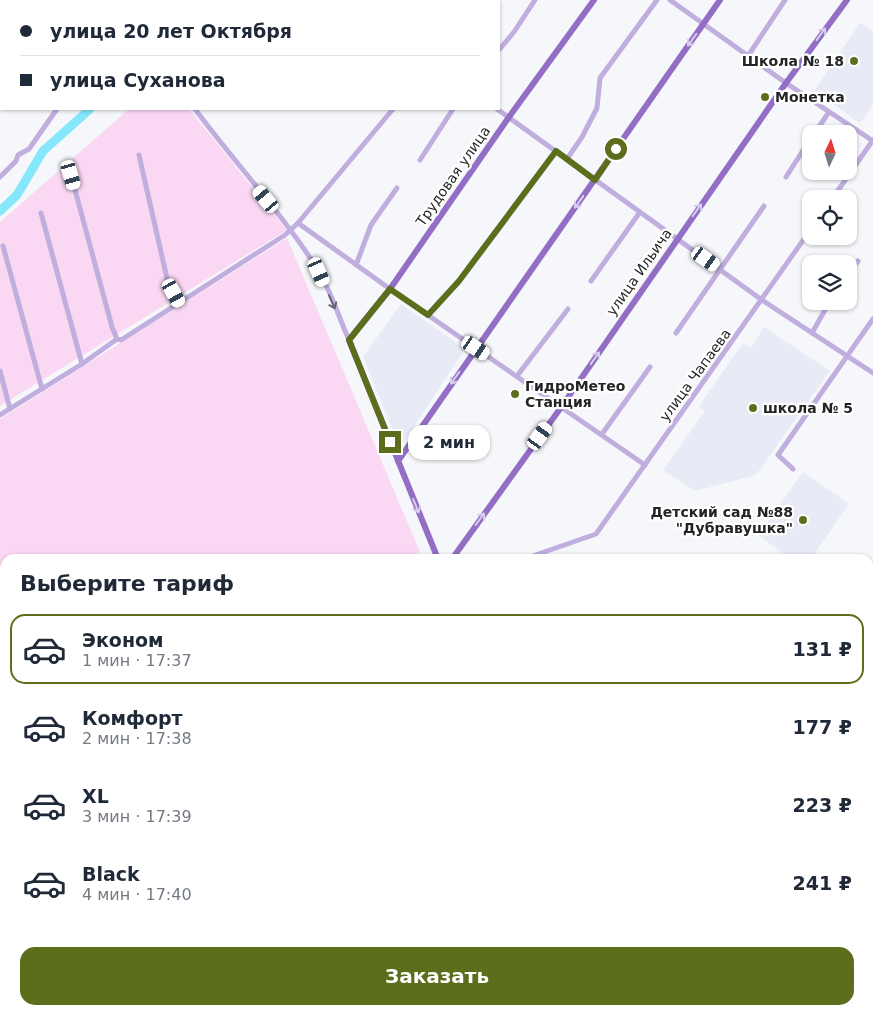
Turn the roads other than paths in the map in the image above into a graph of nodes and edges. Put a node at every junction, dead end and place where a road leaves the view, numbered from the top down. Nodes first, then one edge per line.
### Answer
1 (535, 0) edge
2 (594, 0) edge
3 (657, 0) edge
4 (670, 0) edge
5 (720, 0) edge
6 (785, 0) edge
7 (847, 0) edge
8 (703, 23) junction
9 (500, 49) edge
10 (748, 56) junction
11 (786, 83) junction
12 (56, 110) edge
13 (196, 110) edge
14 (392, 110) edge
15 (452, 110) edge
16 (498, 110) edge
17 (829, 112) junction
18 (509, 117) junction
19 (820, 125) edge
20 (873, 141) edge
21 (556, 151) junction
22 (802, 152) edge
23 (139, 155) dead end
24 (567, 159) junction
25 (420, 160) dead end
26 (66, 170) dead end
27 (0, 177) edge
28 (786, 177) dead end
29 (595, 180) junction
30 (397, 188) dead end
31 (838, 190) edge
32 (764, 206) dead end
33 (640, 212) junction
34 (41, 213) dead end
35 (298, 223) junction
36 (291, 230) junction
37 (677, 239) junction
38 (802, 242) edge
39 (3, 246) dead end
40 (356, 265) junction
41 (720, 270) junction
42 (591, 281) dead end
43 (390, 289) junction
44 (762, 300) junction
45 (180, 302) junction
46 (568, 309) dead end
47 (825, 310) edge
48 (428, 315) junction
49 (873, 319) edge
50 (676, 333) dead end
51 (812, 333) junction
52 (117, 339) junction
53 (349, 340) junction
54 (476, 348) junction
55 (847, 356) junction
56 (82, 364) junction
57 (650, 367) dead end
58 (0, 371) edge
59 (873, 373) edge
60 (517, 376) junction
61 (42, 389) junction
62 (562, 406) junction
63 (10, 409) junction
64 (0, 414) edge
65 (602, 434) junction
66 (398, 461) junction
67 (644, 465) junction
68 (793, 469) dead end
69 (436, 554) edge
70 (456, 554) edge
71 (538, 554) edge

1 - 9 street
2 - 18 main road, Трудовая улица
3 - 24 street
4 - 8 street
5 - 8 main road
6 - 10 street
11 -> 7 main road, улица Ильича
8 - 10 street
8 -> 29 main road
10 - 11 street
11 - 17 street
37 -> 11 main road, улица Ильича
12 - 27 street
13 - 36 street
14 - 35 street
15 - 25 street
16 - 18 street
17 - 19 street
17 - 20 street
18 - 21 street
18 - 43 main road, Трудовая улица
20 - 31 street
21 - 24 street
21 - 48 street
22 - 28 street
23 - 45 street
24 - 29 street
26 - 52 street
29 - 33 street
29 -> 54 main road
30 - 40 street
32 - 41 street
33 - 37 street
33 - 42 street
34 - 56 street
35 - 36 street
35 - 40 street
36 - 45 street
36 -> 53 street
37 - 41 street
62 -> 37 main road, улица Ильича
38 - 44 street, улица Чапаева
39 - 61 street
40 - 43 street
41 - 44 street
41 - 50 street
43 - 48 street
43 - 53 main road, Трудовая улица
44 - 51 street
44 - 67 street, улица Чапаева
45 - 52 street
46 - 60 street
47 - 51 street
48 - 54 street
49 - 55 street
51 - 55 street
52 - 56 street
53 - 66 main road
54 - 60 street
54 -> 66 main road
55 - 59 street
55 - 68 street
56 - 61 street
57 - 65 street
58 - 63 street
60 - 62 street
61 - 63 street
62 - 65 street
70 -> 62 main road, улица Ильича
63 - 64 street
65 - 67 street
66 -> 69 main road
67 - 71 street, улица Чапаева

